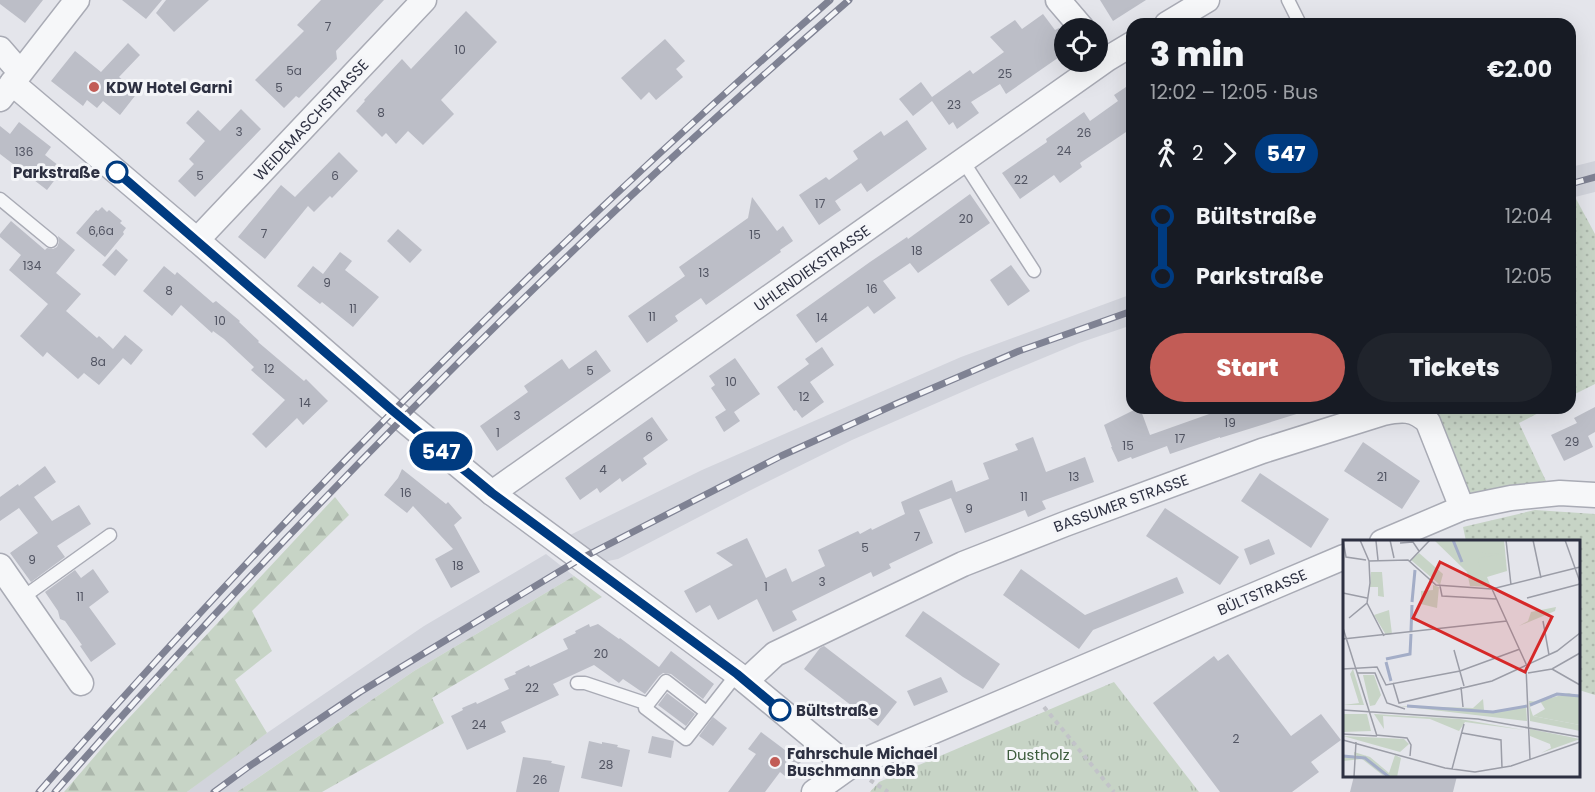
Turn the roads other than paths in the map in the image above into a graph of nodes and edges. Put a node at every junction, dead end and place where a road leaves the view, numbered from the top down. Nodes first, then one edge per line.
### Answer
1 (76, 0) edge
2 (424, 0) edge
3 (1058, 0) edge
4 (1207, 0) edge
5 (1288, 0) edge
6 (1073, 18) edge
7 (1177, 18) edge
8 (1297, 18) edge
9 (1126, 46) edge
10 (0, 49) edge
11 (1108, 51) edge
12 (1078, 72) edge
13 (10, 85) edge
14 (963, 161) junction
15 (0, 199) edge
16 (197, 240) junction
17 (51, 241) dead end
18 (1034, 271) dead end
19 (1380, 414) edge
20 (1417, 414) edge
21 (492, 493) junction
22 (1595, 495) edge
23 (1462, 508) junction
24 (110, 535) dead end
25 (1387, 540) edge
26 (1343, 557) edge
27 (0, 566) edge
28 (22, 598) junction
29 (741, 678) junction
30 (81, 683) dead end
31 (578, 683) dead end
32 (648, 704) junction
33 (706, 712) junction
34 (849, 767) junction
35 (814, 792) edge

1 - 13 street
2 - 16 street, WEIDEMASCHSTRASSE
3 - 6 street
4 - 7 street
5 - 8 lane
9 - 11 street, UHLENDIEKSTRASSE
10 - 13 street
12 - 14 street, UHLENDIEKSTRASSE
13 - 16 street
14 - 18 lane
14 - 21 street, UHLENDIEKSTRASSE
15 - 17 lane
16 - 21 street
19 - 29 street, BASSUMER STRASSE
20 - 23 street, BASSUMER STRASSE
21 - 29 street
22 - 23 street
23 - 25 street
24 - 28 lane
26 - 34 street, BÜLTSTRASSE
27 - 28 street
28 - 30 street
29 - 33 lane
29 - 34 street
31 - 32 lane
32 - 33 lane
32 - 33 lane
34 - 35 street, BÜLTSTRASSE

